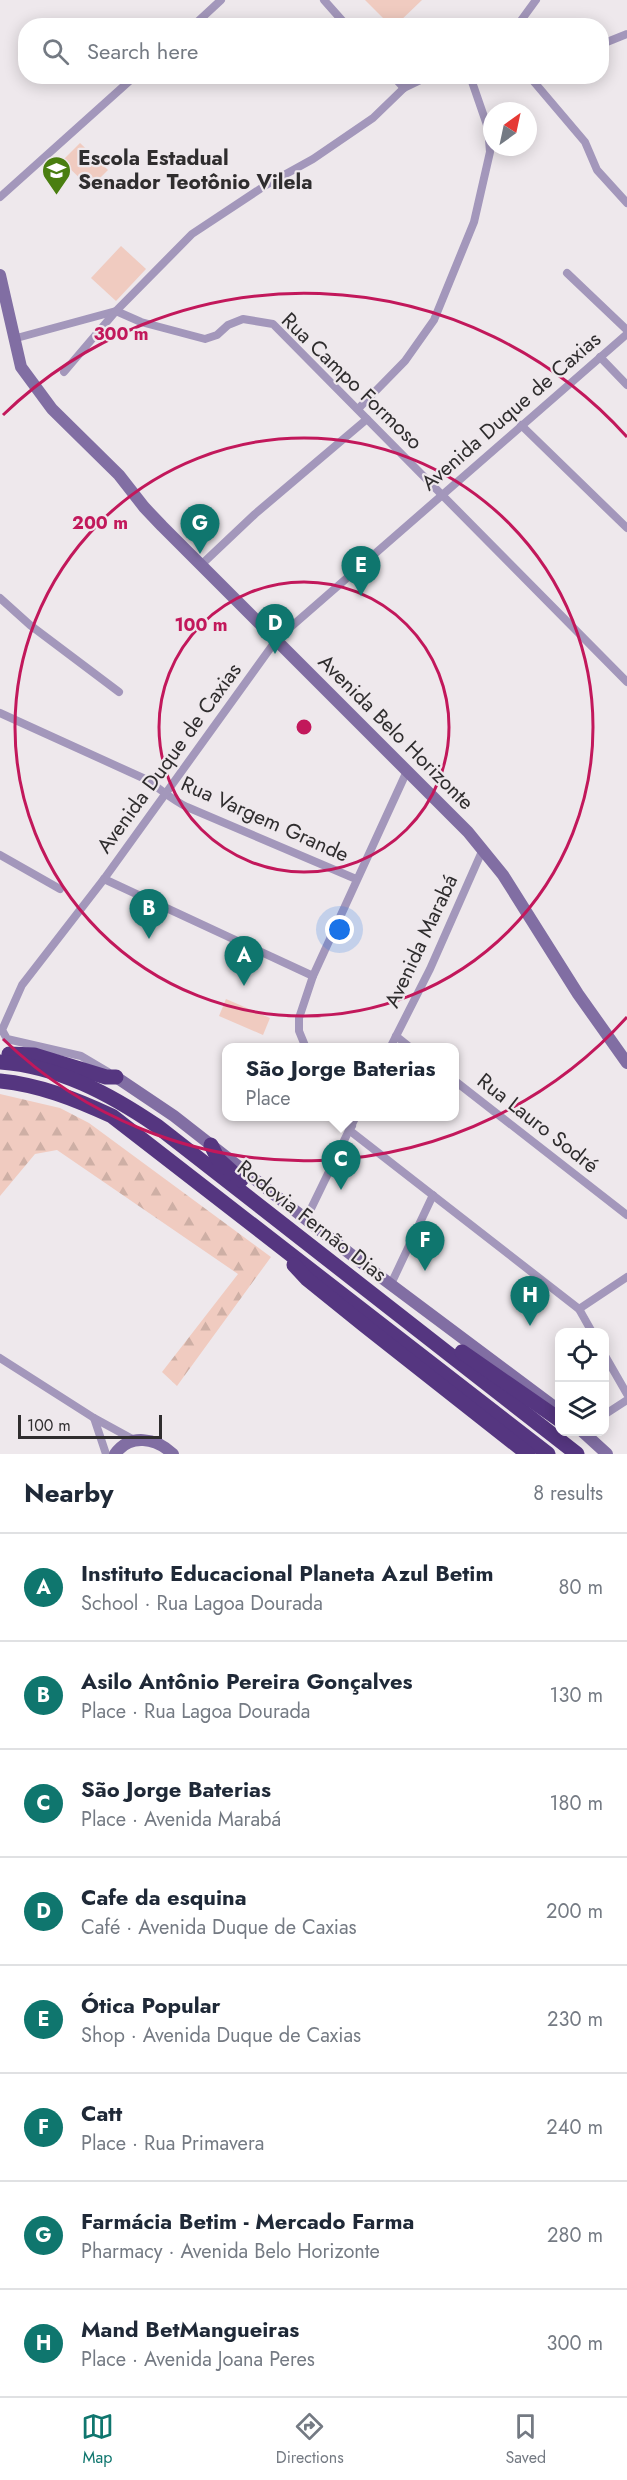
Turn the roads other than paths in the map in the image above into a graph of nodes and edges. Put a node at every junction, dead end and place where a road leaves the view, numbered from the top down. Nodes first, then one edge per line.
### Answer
1 (221, 0) edge
2 (324, 0) edge
3 (536, 0) edge
4 (202, 18) edge
5 (340, 18) edge
6 (523, 18) edge
7 (627, 34) edge
8 (609, 41) edge
9 (126, 84) edge
10 (400, 84) edge
11 (412, 84) edge
12 (473, 84) edge
13 (536, 84) edge
14 (404, 88) junction
15 (0, 197) edge
16 (627, 203) edge
17 (567, 273) dead end
18 (0, 275) edge
19 (116, 311) junction
20 (627, 332) edge
21 (13, 339) junction
22 (600, 357) junction
23 (64, 372) dead end
24 (627, 385) edge
25 (358, 409) junction
26 (367, 419) junction
27 (521, 425) junction
28 (441, 494) junction
29 (627, 528) edge
30 (201, 565) junction
31 (0, 598) edge
32 (277, 639) junction
33 (627, 682) edge
34 (119, 692) dead end
35 (0, 713) edge
36 (407, 771) junction
37 (164, 793) junction
38 (483, 849) junction
39 (0, 855) edge
40 (104, 879) junction
41 (356, 879) junction
42 (60, 889) dead end
43 (313, 976) junction
44 (396, 1036) junction
45 (304, 1043) edge
46 (392, 1043) edge
47 (406, 1043) edge
48 (0, 1055) edge
49 (0, 1062) edge
50 (627, 1063) edge
51 (116, 1077) junction
52 (0, 1081) edge
53 (459, 1084) edge
54 (343, 1121) edge
55 (354, 1121) edge
56 (350, 1128) junction
57 (211, 1145) junction
58 (433, 1195) junction
59 (627, 1215) edge
60 (306, 1219) junction
61 (286, 1227) junction
62 (259, 1228) junction
63 (627, 1277) edge
64 (354, 1281) junction
65 (390, 1284) junction
66 (579, 1309) junction
67 (590, 1328) edge
68 (0, 1358) edge
69 (609, 1363) edge
70 (627, 1394) edge
71 (627, 1400) edge
72 (555, 1407) edge
73 (609, 1412) edge
74 (555, 1417) edge
75 (94, 1418) junction
76 (588, 1436) edge
77 (136, 1441) junction
78 (593, 1441) junction
79 (106, 1454) edge
80 (115, 1454) edge
81 (172, 1454) edge
82 (528, 1454) edge
83 (548, 1454) edge
84 (577, 1454) edge
85 (608, 1454) edge
86 (615, 1454) edge

1 - 4 street
2 - 5 street
3 - 6 street
7 - 8 street
9 - 15 street
10 - 14 street
11 - 14 street
12 - 25 street
13 - 16 street
14 - 19 street
17 - 20 street
18 - 21 street, Avenida Belo Horizonte
19 - 21 street
19 - 23 street
19 - 25 street, Rua Campo Formoso
20 - 22 street, Avenida Duque de Caxias
21 - 30 street, Avenida Belo Horizonte
22 - 24 street
22 - 27 street, Avenida Duque de Caxias
25 - 26 street, Rua Campo Formoso
26 - 28 street, Rua Campo Formoso
26 - 30 street
27 - 28 street, Avenida Duque de Caxias
27 - 29 street
28 - 32 street, Avenida Duque de Caxias
28 - 33 street, Rua Campo Formoso
30 - 32 street, Avenida Belo Horizonte
31 - 34 street
32 - 36 street, Avenida Belo Horizonte
32 - 37 street, Avenida Duque de Caxias
35 - 37 street, Rua Vargem Grande
36 - 38 street, Avenida Belo Horizonte
36 - 41 street
37 - 40 street, Avenida Duque de Caxias
37 - 41 street, Rua Vargem Grande
38 - 44 street, Avenida Marabá
38 - 50 street, Avenida Belo Horizonte
39 - 42 street
40 - 43 street
40 - 51 street, Avenida Duque de Caxias
41 - 43 street
43 - 45 street
44 - 46 street, Avenida Marabá
44 - 47 street
48 - 51 highway
49 - 61 highway, Rodovia Fernão Dias
51 - 57 street
52 - 62 highway, Rodovia Fernão Dias
53 - 59 street, Rua Lauro Sodré
54 - 56 street
55 - 56 street
56 - 58 street
56 - 60 street
57 - 60 street
57 - 61 highway
58 - 65 street
58 - 66 street
60 - 65 street
61 - 64 highway, Rodovia Fernão Dias
62 - 82 highway
62 - 83 highway, Rodovia Fernão Dias
63 - 66 street
64 - 74 highway
64 - 84 highway, Rodovia Fernão Dias
65 - 72 street
66 - 67 street
68 - 75 street
69 - 70 street
71 - 73 street
75 - 77 street
75 - 79 street
76 - 78 street
77 - 80 street
77 - 81 street
78 - 85 street
78 - 86 street

